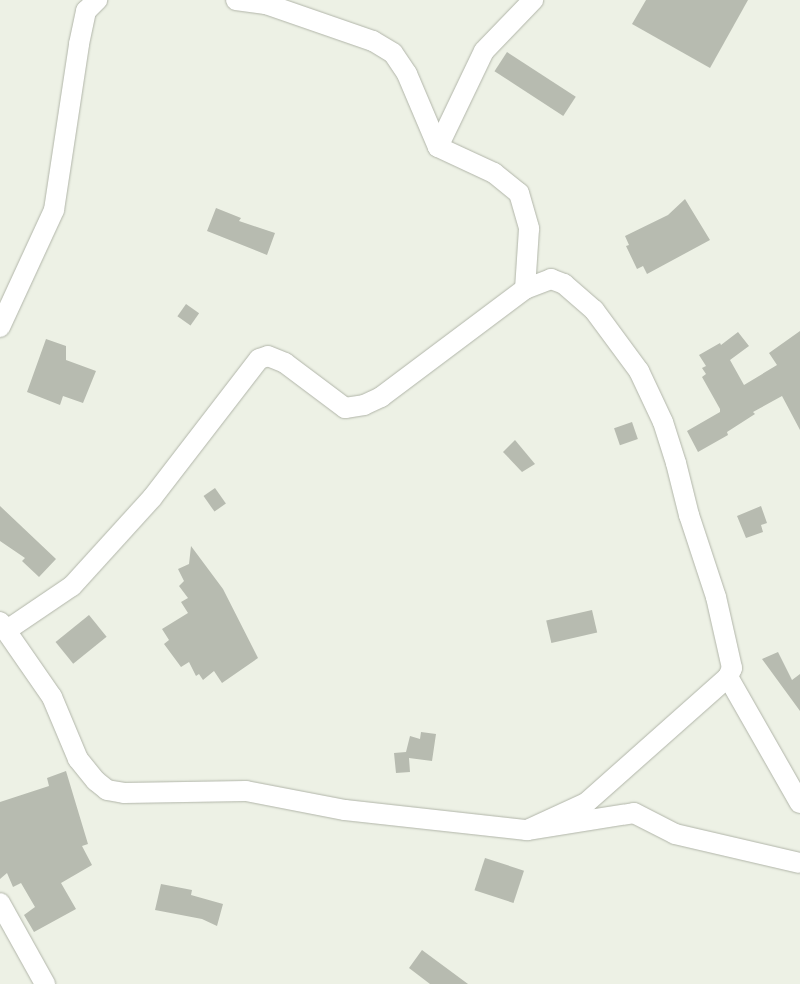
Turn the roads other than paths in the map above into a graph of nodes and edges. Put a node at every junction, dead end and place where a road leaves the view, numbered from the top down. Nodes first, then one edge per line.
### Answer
1 (97, 0) edge
2 (236, 0) edge
3 (533, 0) edge
4 (438, 147) junction
5 (525, 290) junction
6 (0, 327) edge
7 (3, 626) edge
8 (728, 677) junction
9 (800, 803) edge
10 (527, 830) junction
11 (800, 863) edge
12 (0, 903) edge
13 (45, 984) edge

1 - 6 street
2 - 4 street
3 - 4 street
4 - 5 street
5 - 7 street
5 - 8 street
7 - 10 street
8 - 9 street
8 - 10 street
10 - 11 street
12 - 13 street

